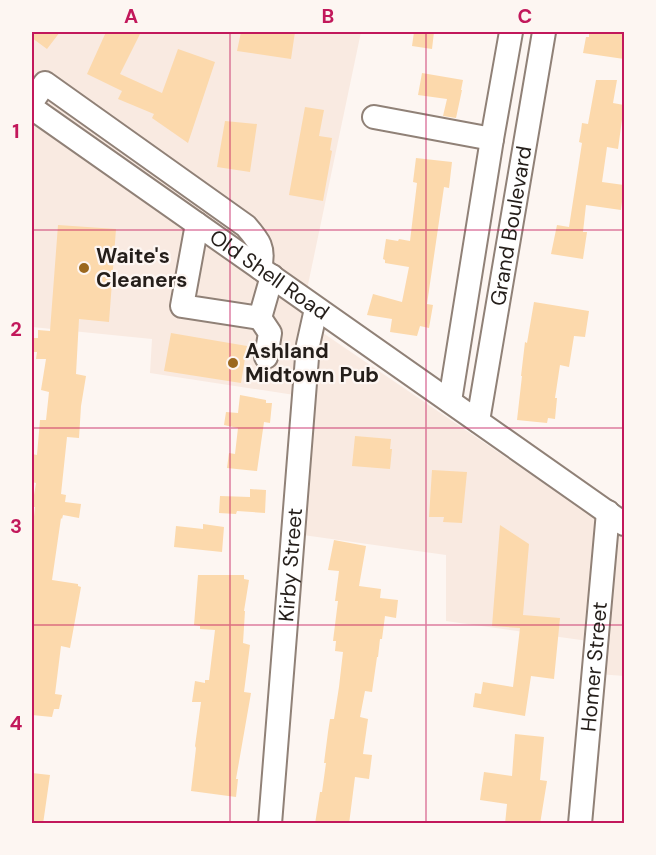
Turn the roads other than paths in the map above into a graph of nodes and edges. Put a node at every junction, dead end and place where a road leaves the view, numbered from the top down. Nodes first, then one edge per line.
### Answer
1 (511, 32) edge
2 (544, 32) edge
3 (32, 102) edge
4 (32, 108) edge
5 (374, 117) dead end
6 (492, 140) junction
7 (174, 175) junction
8 (157, 197) junction
9 (196, 224) junction
10 (266, 272) junction
11 (316, 309) junction
12 (260, 318) junction
13 (266, 357) dead end
14 (450, 401) junction
15 (478, 421) junction
16 (620, 517) edge
17 (270, 824) edge
18 (580, 824) edge

1 - 6 street, Grand Boulevard
2 - 15 street, Grand Boulevard
3 - 7 street
4 - 8 street, Old Shell Road
5 - 6 street
6 - 14 street, Grand Boulevard
7 - 8 street
7 - 10 street
8 - 9 street, Old Shell Road
9 - 10 street, Old Shell Road
9 - 12 street
10 - 11 street, Old Shell Road
10 - 12 street
11 - 14 street, Old Shell Road
11 - 17 street, Kirby Street
12 - 13 street
14 - 15 street, Old Shell Road
15 - 16 street, Old Shell Road
16 - 18 street, Homer Street

